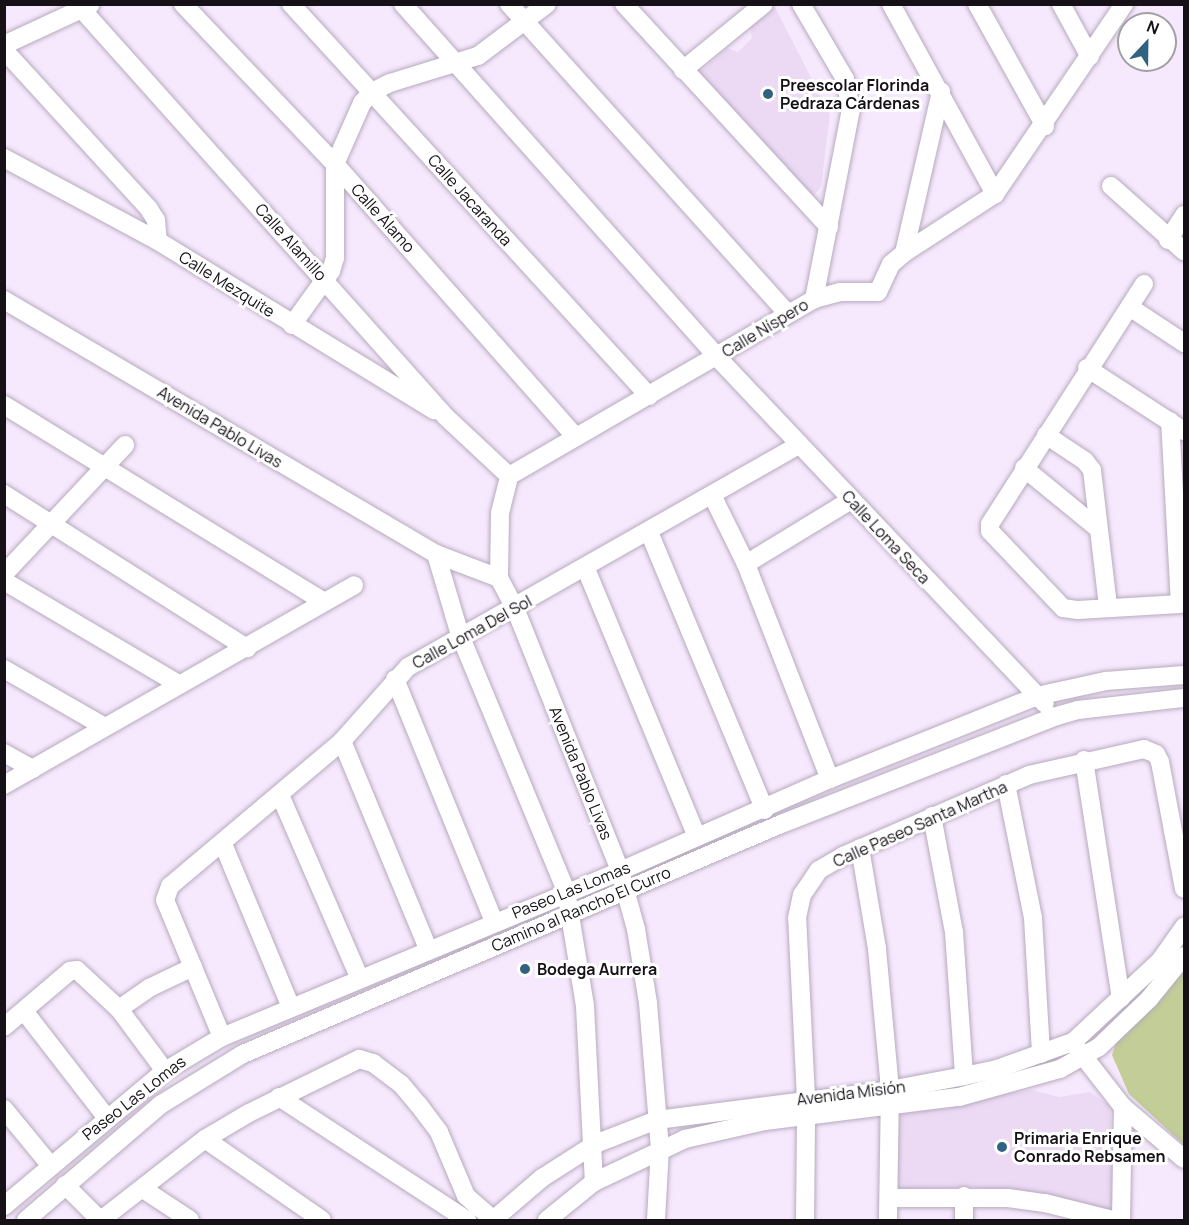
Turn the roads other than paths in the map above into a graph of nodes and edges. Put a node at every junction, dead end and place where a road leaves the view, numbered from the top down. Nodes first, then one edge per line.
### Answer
1 (183, 4) edge
2 (291, 4) edge
3 (403, 4) edge
4 (509, 4) edge
5 (547, 4) edge
6 (624, 4) edge
7 (801, 4) edge
8 (891, 4) edge
9 (977, 4) edge
10 (1060, 4) edge
11 (1124, 4) edge
12 (83, 6) edge
13 (752, 8) edge
14 (525, 21) junction
15 (4, 45) edge
16 (4, 50) edge
17 (1090, 57) junction
18 (455, 64) junction
19 (683, 70) junction
20 (941, 91) junction
21 (372, 92) junction
22 (1044, 126) junction
23 (4, 158) edge
24 (335, 164) junction
25 (1111, 186) dead end
26 (996, 194) junction
27 (1185, 215) edge
28 (829, 227) junction
29 (1168, 240) junction
30 (158, 241) junction
31 (1185, 250) edge
32 (904, 253) junction
33 (326, 281) junction
34 (1144, 284) dead end
35 (814, 299) junction
36 (4, 300) edge
37 (1131, 308) junction
38 (787, 313) junction
39 (292, 325) junction
40 (1185, 343) edge
41 (717, 357) junction
42 (1087, 368) junction
43 (649, 396) junction
44 (4, 405) edge
45 (446, 417) junction
46 (1177, 426) edge
47 (1046, 435) junction
48 (576, 437) junction
49 (125, 445) dead end
50 (799, 445) junction
51 (107, 468) junction
52 (1024, 468) junction
53 (509, 476) junction
54 (4, 494) edge
55 (713, 497) junction
56 (851, 500) junction
57 (53, 524) junction
58 (1179, 526) edge
59 (1096, 527) junction
60 (649, 532) junction
61 (436, 554) junction
62 (746, 564) junction
63 (586, 569) junction
64 (4, 574) edge
65 (499, 578) junction
66 (4, 581) edge
67 (354, 585) dead end
68 (324, 602) junction
69 (1108, 606) junction
70 (515, 608) junction
71 (460, 635) junction
72 (247, 648) junction
73 (4, 669) edge
74 (1185, 675) edge
75 (395, 679) junction
76 (180, 685) junction
77 (1037, 696) junction
78 (1185, 698) edge
79 (1057, 716) junction
80 (105, 727) junction
81 (342, 741) junction
82 (4, 753) edge
83 (1084, 760) junction
84 (33, 769) junction
85 (830, 779) junction
86 (1006, 784) junction
87 (4, 785) edge
88 (280, 795) junction
89 (765, 810) junction
90 (932, 816) junction
91 (696, 837) junction
92 (223, 844) junction
93 (860, 848) junction
94 (620, 871) junction
95 (1185, 890) edge
96 (566, 891) junction
97 (627, 892) junction
98 (571, 917) junction
99 (494, 922) junction
100 (1185, 927) edge
101 (428, 949) junction
102 (1185, 956) edge
103 (193, 967) junction
104 (359, 977) junction
105 (1121, 998) junction
106 (291, 1007) junction
107 (119, 1009) junction
108 (24, 1011) junction
109 (4, 1027) edge
110 (222, 1037) junction
111 (1073, 1042) junction
112 (1041, 1054) junction
113 (1083, 1059) junction
114 (165, 1071) junction
115 (964, 1076) junction
116 (279, 1097) junction
117 (891, 1097) junction
118 (1123, 1107) junction
119 (806, 1108) junction
120 (4, 1109) edge
121 (107, 1118) junction
122 (657, 1120) junction
123 (205, 1139) junction
124 (595, 1144) junction
125 (660, 1148) junction
126 (1185, 1159) edge
127 (51, 1166) junction
128 (594, 1182) junction
129 (66, 1185) junction
130 (143, 1189) junction
131 (466, 1196) junction
132 (964, 1196) junction
133 (888, 1198) junction
134 (7, 1201) edge
135 (451, 1210) junction
136 (1044, 1212) edge
137 (494, 1220) edge
138 (26, 1221) edge
139 (100, 1221) edge
140 (190, 1221) edge
141 (322, 1221) edge
142 (467, 1221) edge
143 (547, 1221) edge
144 (656, 1221) edge
145 (805, 1221) edge
146 (888, 1221) edge
147 (964, 1221) edge
148 (1113, 1221) edge
149 (1121, 1221) edge

1 - 24 street, Calle Álamo
2 - 21 street, Calle Jacaranda
3 - 18 street, Calle Loma Seca
4 - 14 street
5 - 14 street
6 - 19 street
7 - 28 street
8 - 20 street
9 - 22 street
10 - 17 street
11 - 17 street, Calle Níspero
12 - 15 street
12 - 33 street, Calle Alamillo
13 - 19 street
14 - 18 street
14 - 38 street
16 - 30 street
17 - 22 street, Calle Níspero
18 - 21 street
18 - 41 street, Calle Loma Seca
19 - 28 street
20 - 26 street
20 - 32 street
21 - 24 street
21 - 43 street, Calle Jacaranda
22 - 26 street, Calle Níspero
23 - 30 street, Calle Mezquite
24 - 33 street
24 - 48 street, Calle Álamo
25 - 29 street
26 - 32 street, Calle Níspero
27 - 29 street
28 - 35 street
29 - 31 street
30 - 39 street, Calle Mezquite
32 - 35 street, Calle Níspero
33 - 39 street
33 - 45 street, Calle Alamillo
34 - 37 street
35 - 38 street, Calle Níspero
36 - 61 street, Avenida Pablo Livas
37 - 40 street
37 - 42 street
38 - 41 street, Calle Níspero
39 - 45 street, Calle Mezquite
41 - 43 street, Calle Níspero
41 - 50 street, Calle Loma Seca
42 - 46 street
42 - 47 street
43 - 48 street, Calle Níspero
44 - 51 street
45 - 53 street, Calle Alamillo
46 - 58 street
47 - 52 street
47 - 59 street
48 - 53 street, Calle Níspero
49 - 51 street
50 - 55 street, Calle Loma Del Sol
50 - 56 street, Calle Loma Seca
51 - 57 street
51 - 68 street
52 - 59 street
52 - 69 street
53 - 65 street
54 - 57 street
55 - 60 street, Calle Loma Del Sol
55 - 62 street
56 - 62 street
56 - 77 street, Calle Loma Seca
57 - 64 street
57 - 72 street
58 - 69 street
59 - 69 street
60 - 63 street, Calle Loma Del Sol
60 - 89 street
61 - 65 street, Avenida Pablo Livas
61 - 71 street
62 - 85 street
63 - 70 street, Calle Loma Del Sol
63 - 91 street
65 - 70 street, Avenida Pablo Livas
66 - 76 street
67 - 68 street
68 - 72 street
70 - 71 street, Calle Loma Del Sol
70 - 94 street, Avenida Pablo Livas
71 - 75 street, Calle Loma Del Sol
71 - 96 street
72 - 76 street
73 - 80 street
74 - 77 street, Paseo Las Lomas
75 - 81 street, Calle Loma Del Sol
75 - 99 street
76 - 80 street
77 - 79 street, Calle Loma Seca
77 - 85 street, Paseo Las Lomas
78 - 79 street, Camino al Rancho El Curro
79 - 97 street, Camino al Rancho El Curro
80 - 84 street
81 - 88 street, Calle Loma Del Sol
81 - 101 street
82 - 84 street
83 - 86 street, Calle Paseo Santa Martha
83 - 95 street, Calle Paseo Santa Martha
83 - 105 street
84 - 87 street
85 - 89 street, Paseo Las Lomas
86 - 90 street, Calle Paseo Santa Martha
86 - 112 street
88 - 92 street, Calle Loma Del Sol
88 - 104 street
89 - 91 street, Paseo Las Lomas
90 - 93 street, Calle Paseo Santa Martha
90 - 115 street
91 - 94 street, Paseo Las Lomas
92 - 103 street, Calle Loma Del Sol
92 - 106 street
93 - 117 street
93 - 119 street, Calle Paseo Santa Martha
94 - 96 street, Paseo Las Lomas
94 - 97 street, Avenida Pablo Livas
96 - 98 street
96 - 99 street, Paseo Las Lomas
97 - 98 street, Camino al Rancho El Curro
97 - 122 street, Avenida Pablo Livas
98 - 124 street
98 - 129 street, Camino al Rancho El Curro
99 - 101 street, Paseo Las Lomas
100 - 105 street, Avenida Misión
101 - 104 street, Paseo Las Lomas
102 - 113 street, Avenida Misión
103 - 107 street
103 - 110 street
104 - 106 street, Paseo Las Lomas
105 - 111 street, Avenida Misión
106 - 110 street, Paseo Las Lomas
107 - 108 street
107 - 114 street
108 - 109 street
108 - 121 street
110 - 114 street, Paseo Las Lomas
111 - 112 street, Avenida Misión
111 - 113 street
112 - 115 street, Avenida Misión
113 - 117 street, Avenida Misión
113 - 118 street
114 - 121 street, Paseo Las Lomas
115 - 117 street, Avenida Misión
116 - 123 street
116 - 131 street
116 - 135 street
117 - 119 street, Avenida Misión
117 - 133 street
118 - 126 street
118 - 149 street
119 - 122 street, Avenida Misión
119 - 125 street, Avenida Misión
119 - 145 street, Calle Paseo Santa Martha
120 - 127 street
121 - 127 street, Paseo Las Lomas
122 - 124 street, Avenida Misión
122 - 125 street, Avenida Pablo Livas
123 - 130 street
123 - 141 street
124 - 128 street
124 - 137 street, Avenida Misión
125 - 128 street, Avenida Misión
125 - 144 street, Avenida Pablo Livas
127 - 134 street, Paseo Las Lomas
128 - 143 street, Avenida Misión
129 - 138 street, Camino al Rancho El Curro
129 - 139 street
130 - 139 street
130 - 140 street
131 - 135 street
131 - 137 street
132 - 133 street
132 - 136 street
132 - 147 street
133 - 146 street
135 - 142 street
136 - 148 street

